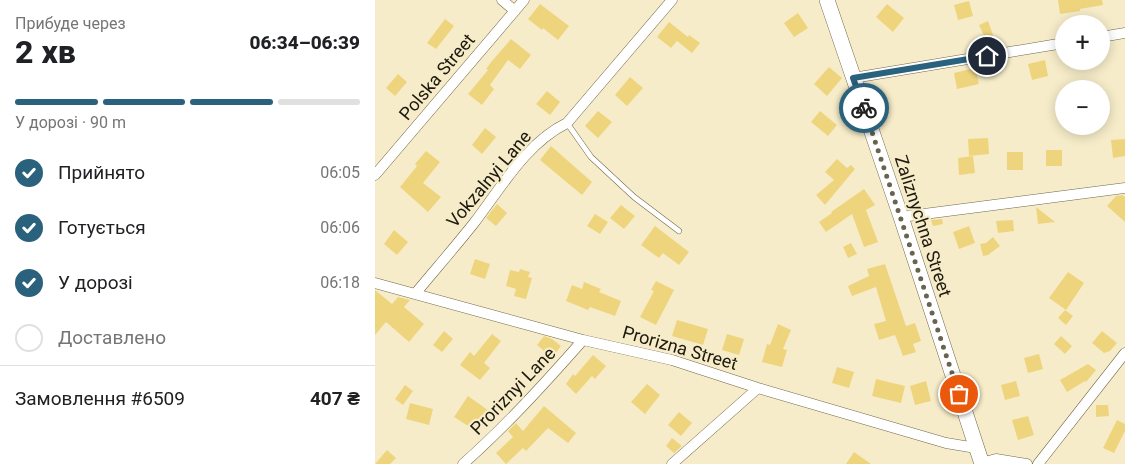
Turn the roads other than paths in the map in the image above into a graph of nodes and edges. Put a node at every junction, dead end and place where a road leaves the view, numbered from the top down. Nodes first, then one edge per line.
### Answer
1 (502, 0) edge
2 (523, 0) edge
3 (672, 0) edge
4 (827, 0) edge
5 (515, 11) junction
6 (1125, 33) edge
7 (1110, 36) edge
8 (1055, 44) edge
9 (853, 78) junction
10 (567, 123) junction
11 (375, 175) edge
12 (1125, 188) edge
13 (901, 217) junction
14 (679, 231) dead end
15 (375, 283) edge
16 (415, 294) junction
17 (583, 340) junction
18 (1125, 353) edge
19 (758, 388) junction
20 (976, 448) junction
21 (981, 463) edge
22 (463, 464) edge
23 (672, 464) edge
24 (1027, 464) edge
25 (1038, 464) edge

1 - 5 street
2 - 5 street, Polska Street
3 - 10 street, Vokzalnyi Lane
4 - 9 street, Zaliznychna Street
5 - 11 street, Polska Street
6 - 7 street
8 - 9 street
9 - 13 street, Zaliznychna Street
10 - 14 lane
10 - 16 street, Vokzalnyi Lane
12 - 13 street
13 - 20 street, Zaliznychna Street
15 - 16 street, Prorizna Street
16 - 17 street, Prorizna Street
17 - 19 street, Prorizna Street
17 - 22 street, Proriznyi Lane
18 - 25 street
19 - 20 street, Prorizna Street
19 - 23 street
20 - 21 street, Zaliznychna Street
21 - 24 street

